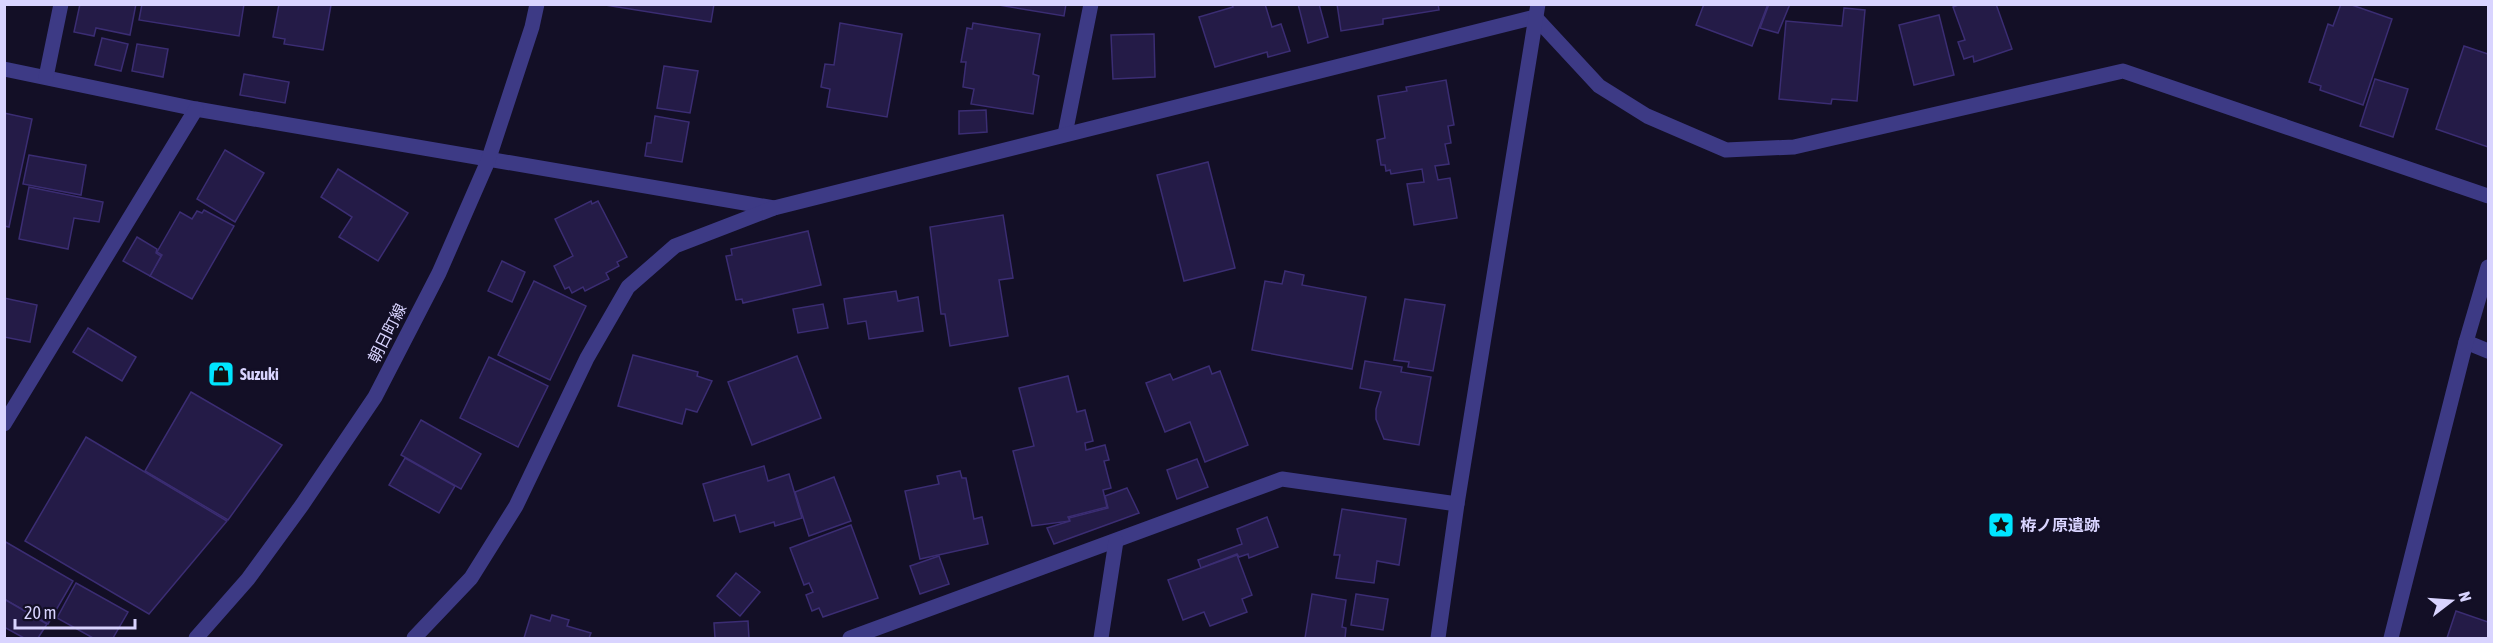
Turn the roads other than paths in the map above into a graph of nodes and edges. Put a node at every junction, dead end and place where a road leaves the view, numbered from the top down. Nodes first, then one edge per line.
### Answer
1 (61, 4) edge
2 (537, 4) edge
3 (1091, 4) edge
4 (1537, 11) edge
5 (4, 69) edge
6 (46, 77) junction
7 (196, 109) junction
8 (1065, 134) junction
9 (488, 161) junction
10 (2488, 196) edge
11 (774, 208) junction
12 (2488, 267) edge
13 (2466, 342) junction
14 (2488, 351) edge
15 (6, 420) edge
16 (1457, 504) junction
17 (1116, 542) junction
18 (196, 639) edge
19 (414, 639) edge
20 (850, 639) edge
21 (1101, 639) edge
22 (1438, 639) edge
23 (2391, 639) edge

1 - 6 street
2 - 9 street, 朝日町線
3 - 8 street
4 - 8 street
4 - 10 street
4 - 16 street
5 - 6 street
6 - 7 street
7 - 9 street
7 - 15 street
8 - 11 street
9 - 11 street
9 - 18 street, 朝日町線
11 - 19 street
12 - 13 street
13 - 14 street
13 - 23 street
16 - 17 street
16 - 22 street
17 - 20 street
17 - 21 street

